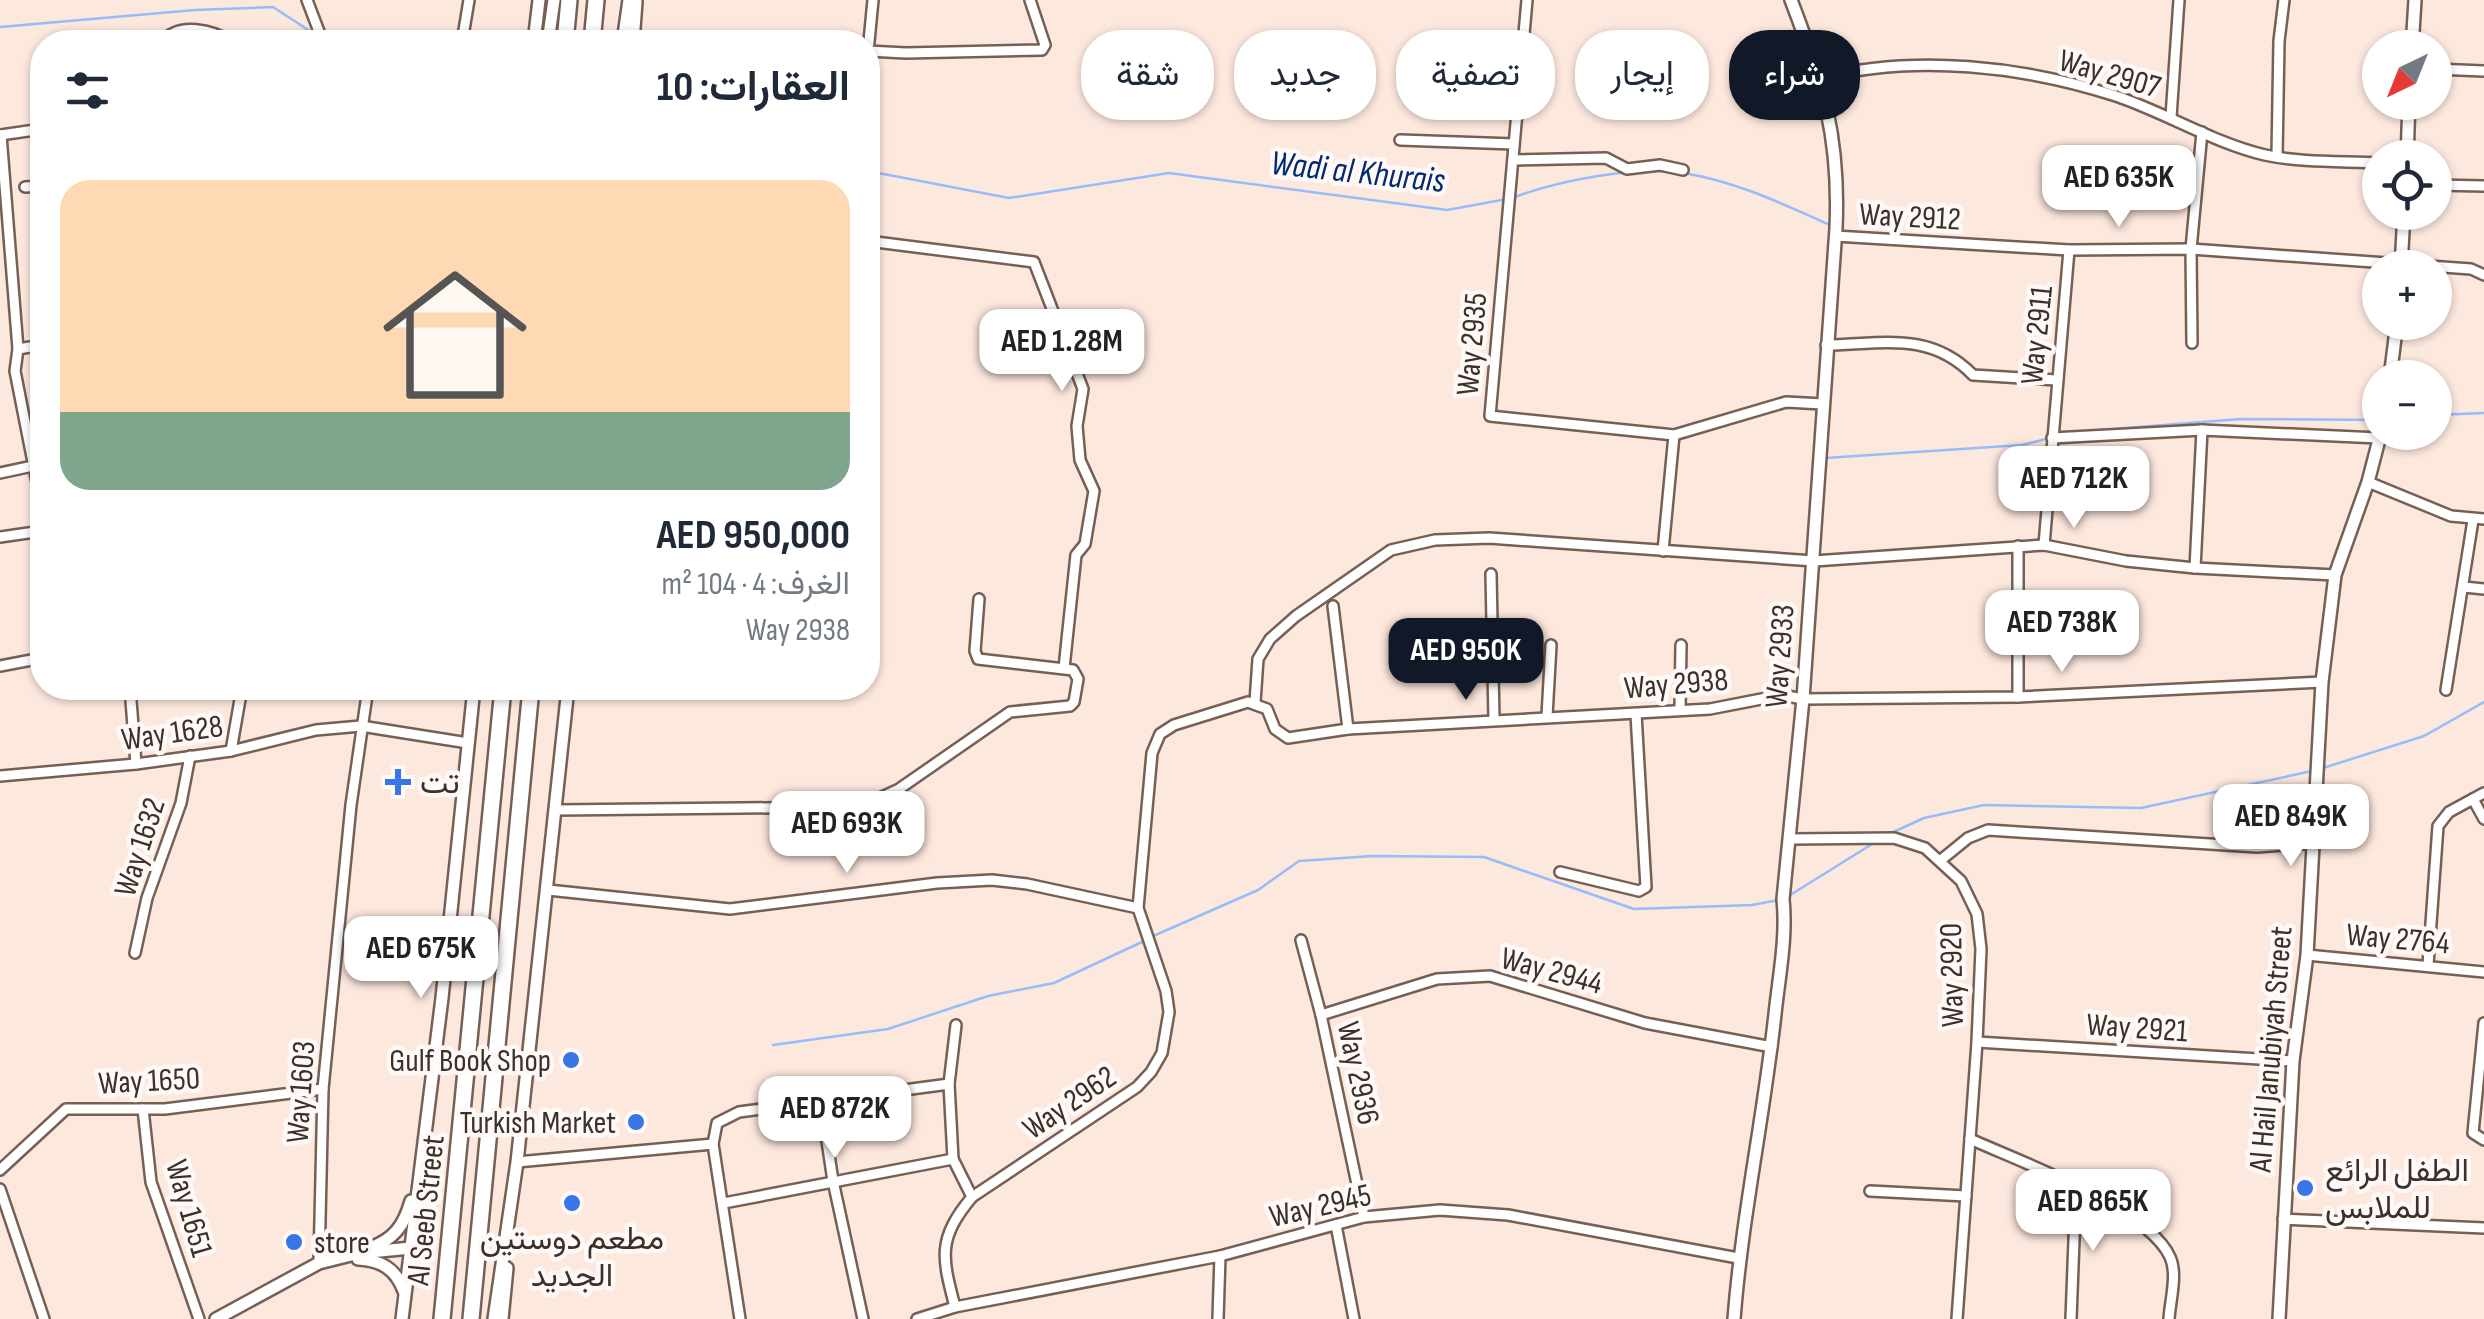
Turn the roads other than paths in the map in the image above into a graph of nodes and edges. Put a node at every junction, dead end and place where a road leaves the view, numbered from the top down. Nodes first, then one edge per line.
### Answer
1 (307, 0) edge
2 (470, 0) edge
3 (540, 0) edge
4 (554, 0) edge
5 (569, 0) edge
6 (596, 0) edge
7 (632, 0) edge
8 (872, 0) edge
9 (1030, 0) edge
10 (1528, 0) edge
11 (1790, 0) edge
12 (2180, 0) edge
13 (2284, 0) edge
14 (2415, 0) edge
15 (318, 30) edge
16 (464, 30) edge
17 (536, 30) edge
18 (550, 30) edge
19 (566, 30) edge
20 (593, 30) edge
21 (626, 30) edge
22 (633, 30) edge
23 (870, 30) edge
24 (1802, 30) edge
25 (2413, 30) edge
26 (880, 52) edge
27 (1860, 70) edge
28 (2452, 70) edge
29 (2484, 71) edge
30 (2171, 117) junction
31 (1828, 120) edge
32 (30, 130) edge
33 (2202, 132) junction
34 (0, 134) edge
35 (1400, 140) dead end
36 (1514, 144) junction
37 (2277, 156) junction
38 (1513, 160) junction
39 (2362, 162) edge
40 (1684, 170) dead end
41 (2452, 185) edge
42 (25, 186) dead end
43 (30, 186) edge
44 (2484, 186) edge
45 (1835, 236) junction
46 (880, 242) edge
47 (2191, 249) junction
48 (2069, 250) junction
49 (2362, 262) edge
50 (2452, 268) edge
51 (2484, 276) edge
52 (2192, 344) dead end
53 (1826, 345) junction
54 (30, 347) edge
55 (18, 349) junction
56 (15, 371) junction
57 (0, 372) edge
58 (2056, 380) junction
59 (1822, 404) junction
60 (30, 429) edge
61 (2202, 430) junction
62 (1674, 434) junction
63 (2362, 434) edge
64 (2052, 438) junction
65 (2376, 450) edge
66 (30, 466) edge
67 (0, 473) edge
68 (2368, 482) junction
69 (2478, 520) edge
70 (30, 533) edge
71 (0, 537) edge
72 (2044, 545) junction
73 (2018, 546) junction
74 (1662, 550) junction
75 (1814, 561) junction
76 (2195, 568) junction
77 (1492, 574) dead end
78 (2335, 575) junction
79 (2464, 587) junction
80 (2484, 589) edge
81 (979, 599) dead end
82 (1332, 606) dead end
83 (1551, 644) dead end
84 (1682, 645) dead end
85 (30, 660) edge
86 (0, 666) edge
87 (1064, 668) junction
88 (2322, 682) junction
89 (2446, 690) dead end
90 (2018, 697) junction
91 (1804, 699) junction
92 (131, 700) edge
93 (240, 700) edge
94 (366, 700) edge
95 (473, 700) edge
96 (503, 700) edge
97 (530, 700) edge
98 (567, 700) edge
99 (1255, 702) junction
100 (1680, 710) junction
101 (1636, 714) junction
102 (1547, 716) junction
103 (1494, 720) junction
104 (362, 726) junction
105 (1348, 729) junction
106 (468, 744) junction
107 (231, 751) junction
108 (190, 756) junction
109 (136, 764) junction
110 (0, 776) edge
111 (2484, 794) edge
112 (2473, 799) junction
113 (557, 810) junction
114 (2484, 819) edge
115 (1791, 839) junction
116 (2313, 843) junction
117 (1941, 860) junction
118 (1560, 872) dead end
119 (548, 890) junction
120 (1138, 908) junction
121 (1301, 940) dead end
122 (135, 952) dead end
123 (2307, 955) junction
124 (2428, 966) junction
125 (2484, 972) edge
126 (1321, 1015) junction
127 (2484, 1024) edge
128 (956, 1025) dead end
129 (1977, 1042) junction
130 (1772, 1047) junction
131 (2293, 1062) junction
132 (949, 1084) junction
133 (324, 1089) junction
134 (821, 1101) junction
135 (143, 1109) junction
136 (1970, 1139) junction
137 (2484, 1140) edge
138 (713, 1144) junction
139 (422, 1158) junction
140 (953, 1158) junction
141 (517, 1162) junction
142 (0, 1170) edge
143 (833, 1182) junction
144 (2076, 1187) junction
145 (0, 1190) edge
146 (1870, 1191) dead end
147 (1966, 1196) junction
148 (972, 1197) junction
149 (724, 1203) junction
150 (1364, 1217) junction
151 (2282, 1219) junction
152 (1336, 1225) junction
153 (2484, 1228) edge
154 (505, 1244) junction
155 (411, 1248) junction
156 (359, 1252) junction
157 (1220, 1256) junction
158 (339, 1258) junction
159 (1738, 1258) junction
160 (319, 1262) junction
161 (405, 1295) junction
162 (955, 1307) junction
163 (44, 1319) edge
164 (199, 1319) edge
165 (216, 1319) edge
166 (402, 1319) edge
167 (442, 1319) edge
168 (470, 1319) edge
169 (494, 1319) edge
170 (502, 1319) edge
171 (740, 1319) edge
172 (863, 1319) edge
173 (917, 1319) edge
174 (1218, 1319) edge
175 (1354, 1319) edge
176 (1734, 1319) edge
177 (1957, 1319) edge
178 (2071, 1319) edge
179 (2168, 1319) edge
180 (2278, 1319) edge

1 - 15 street
2 - 16 street
3 - 17 street
4 - 18 street
5 - 19 highway
6 - 20 highway
7 - 21 street
7 - 22 street
8 - 23 street
9 - 26 street
10 - 36 street, Way 2935
11 - 24 street, Way 2933
12 - 30 street
13 - 37 street
14 - 25 street
27 - 30 street, Way 2907
28 - 29 street
30 - 33 street, Way 2907
31 - 45 street, Way 2933
32 - 34 street
33 - 37 street, Way 2907
33 - 47 street
34 - 55 street
35 - 36 street
36 - 38 street, Way 2935
37 - 39 street, Way 2907
38 - 40 street
38 - 62 street, Way 2935
41 - 44 street
42 - 43 street
45 - 48 street, Way 2912
45 - 53 street, Way 2933
46 - 87 street
47 - 48 street, Way 2912
47 - 49 street, Way 2912
47 - 52 street
48 - 58 street, Way 2911
50 - 51 street, Way 2912
53 - 58 street
53 - 59 street, Way 2933
54 - 55 street
55 - 56 street
56 - 57 street
56 - 60 street
58 - 64 street, Way 2911
59 - 62 street, Way 2935
59 - 75 street, Way 2933
61 - 63 street
61 - 64 street
61 - 76 street
62 - 74 street
64 - 72 street, Way 2911
65 - 68 street, Al Hail Janubiyah Street
66 - 67 street
68 - 69 street
68 - 78 street, Al Hail Janubiyah Street
69 - 79 street
70 - 71 street
72 - 73 street
72 - 76 street
73 - 75 street
73 - 90 street
74 - 75 street
74 - 99 street
75 - 91 street, Way 2933
76 - 78 street
77 - 103 street
78 - 88 street, Al Hail Janubiyah Street
79 - 80 street
79 - 89 street
81 - 87 street
82 - 105 street
83 - 102 street
84 - 100 street
85 - 86 street
87 - 113 street
88 - 90 street, Way 2938
88 - 116 street, Al Hail Janubiyah Street
90 - 91 street, Way 2938
91 - 100 street, Way 2938
91 - 115 street, Way 2933
92 - 109 street
93 - 107 street
94 - 104 street, Way 1603
95 - 106 street
96 - 167 highway, Al Seeb Street
97 - 168 highway, Al Seeb Street
98 - 113 street
99 - 105 street, Way 2938
99 - 120 street, Way 2962
100 - 101 street, Way 2938
101 - 102 street, Way 2938
101 - 118 street
102 - 103 street, Way 2938
103 - 105 street, Way 2938
104 - 106 street, Way 1628
104 - 107 street, Way 1628
104 - 133 street, Way 1603
106 - 139 street
107 - 108 street, Way 1628
108 - 109 street, Way 1628
108 - 122 street, Way 1632
109 - 110 street, Way 1628
111 - 112 street
112 - 114 street
112 - 124 street
113 - 119 street
115 - 117 street, Way 2920
115 - 130 street, Way 2933
116 - 117 street
116 - 123 street, Al Hail Janubiyah Street
117 - 129 street, Way 2920
119 - 120 street
119 - 141 street
120 - 148 street, Way 2962
121 - 126 street, Way 2936
123 - 124 street, Way 2764
123 - 131 street, Al Hail Janubiyah Street
124 - 125 street, Way 2764
126 - 130 street, Way 2944
126 - 150 street, Way 2936
127 - 137 street
128 - 132 street
129 - 131 street, Way 2921
129 - 136 street, Way 2920
130 - 159 street, Way 2933
131 - 151 street, Al Hail Janubiyah Street
132 - 134 street
132 - 140 street
133 - 135 street, Way 1650
133 - 160 street, Way 1603
134 - 138 street
134 - 143 street
135 - 142 street, Way 1650
135 - 164 street, Way 1651
136 - 144 street
136 - 147 street, Way 2920
138 - 141 street
138 - 149 street
139 - 155 street
139 - 156 street
140 - 143 street
140 - 148 street
141 - 154 street
143 - 149 street
143 - 172 street
144 - 178 street
144 - 179 street
145 - 163 street
146 - 147 street
147 - 177 street, Way 2920
148 - 162 street, Way 2962
149 - 171 street
150 - 152 street, Way 2945
150 - 159 street, Way 2945
151 - 153 street
151 - 180 street, Al Hail Janubiyah Street
152 - 157 street, Way 2945
152 - 175 street
154 - 169 street
154 - 170 street
155 - 156 street
155 - 161 street
156 - 158 street
157 - 162 street, Way 2945
157 - 174 street
158 - 160 street
158 - 161 street
159 - 176 street, Way 2933
160 - 165 street
161 - 166 street
162 - 173 street, Way 2945

